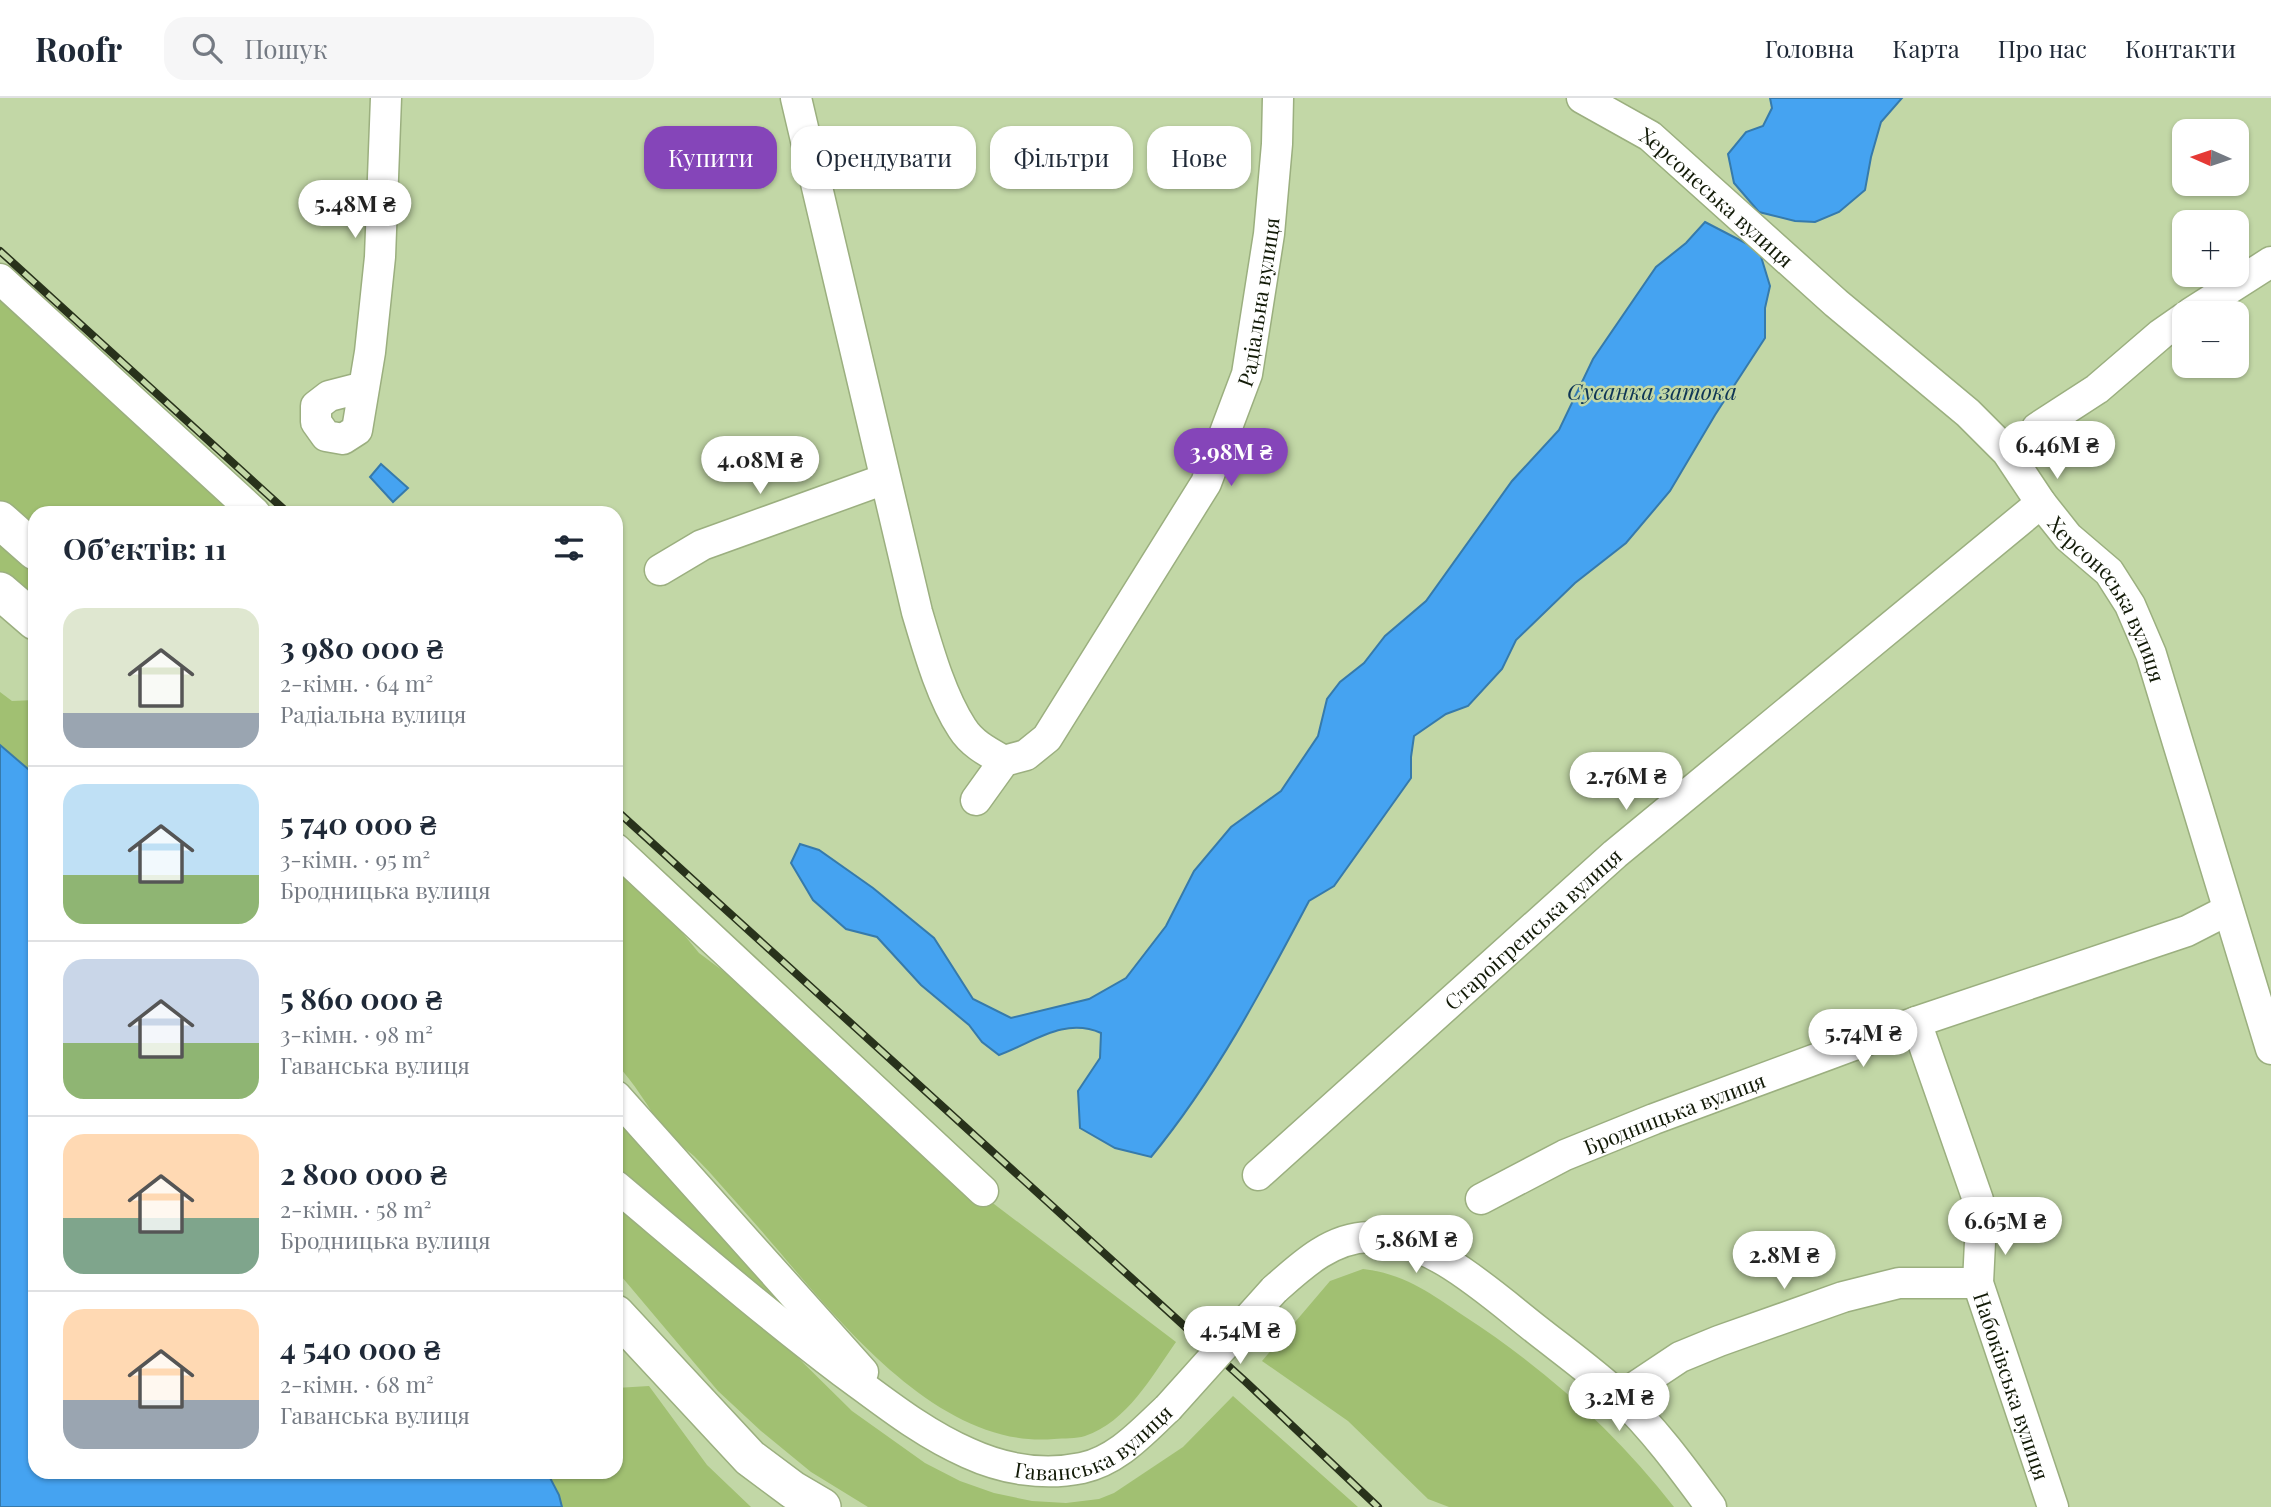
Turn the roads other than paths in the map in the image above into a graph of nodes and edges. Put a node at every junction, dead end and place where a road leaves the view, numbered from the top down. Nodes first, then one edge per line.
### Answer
1 (386, 98) edge
2 (796, 98) edge
3 (1278, 98) edge
4 (1582, 98) edge
5 (2271, 262) edge
6 (0, 279) edge
7 (2209, 301) edge
8 (2172, 326) edge
9 (364, 387) dead end
10 (2037, 428) dead end
11 (885, 479) junction
12 (2041, 503) junction
13 (247, 506) edge
14 (0, 520) edge
15 (28, 545) edge
16 (660, 570) dead end
17 (0, 591) edge
18 (28, 615) edge
19 (1004, 761) junction
20 (976, 800) dead end
21 (623, 856) edge
22 (2228, 910) junction
23 (1916, 1022) junction
24 (2271, 1049) edge
25 (623, 1104) edge
26 (1258, 1175) dead end
27 (983, 1191) dead end
28 (623, 1192) edge
29 (1481, 1199) dead end
30 (1978, 1283) junction
31 (623, 1322) edge
32 (1620, 1397) junction
33 (900, 1414) junction
34 (822, 1507) edge
35 (1711, 1507) edge
36 (2053, 1507) edge

1 - 9 street
2 - 11 street
3 - 19 street, Радіальна вулиця
4 - 12 street, Херсонеська вулиця
5 - 7 street
6 - 13 street
8 - 10 street
11 - 16 street
11 - 19 street
12 - 22 street, Херсонеська вулиця
12 - 26 street, Староігренська вулиця
14 - 15 main road
17 - 18 main road
19 - 20 street
21 - 27 street
22 - 23 street, Бродницька вулиця
22 - 24 street, Херсонеська вулиця
23 - 29 street, Бродницька вулиця
23 - 30 street, Набоківська вулиця
25 - 33 street, Гаванська вулиця
28 - 33 street, Гаванська вулиця
30 - 32 street
30 - 36 street, Набоківська вулиця
31 - 34 main road
32 - 33 street, Гаванська вулиця, bridge
32 - 35 street, Гаванська вулиця

